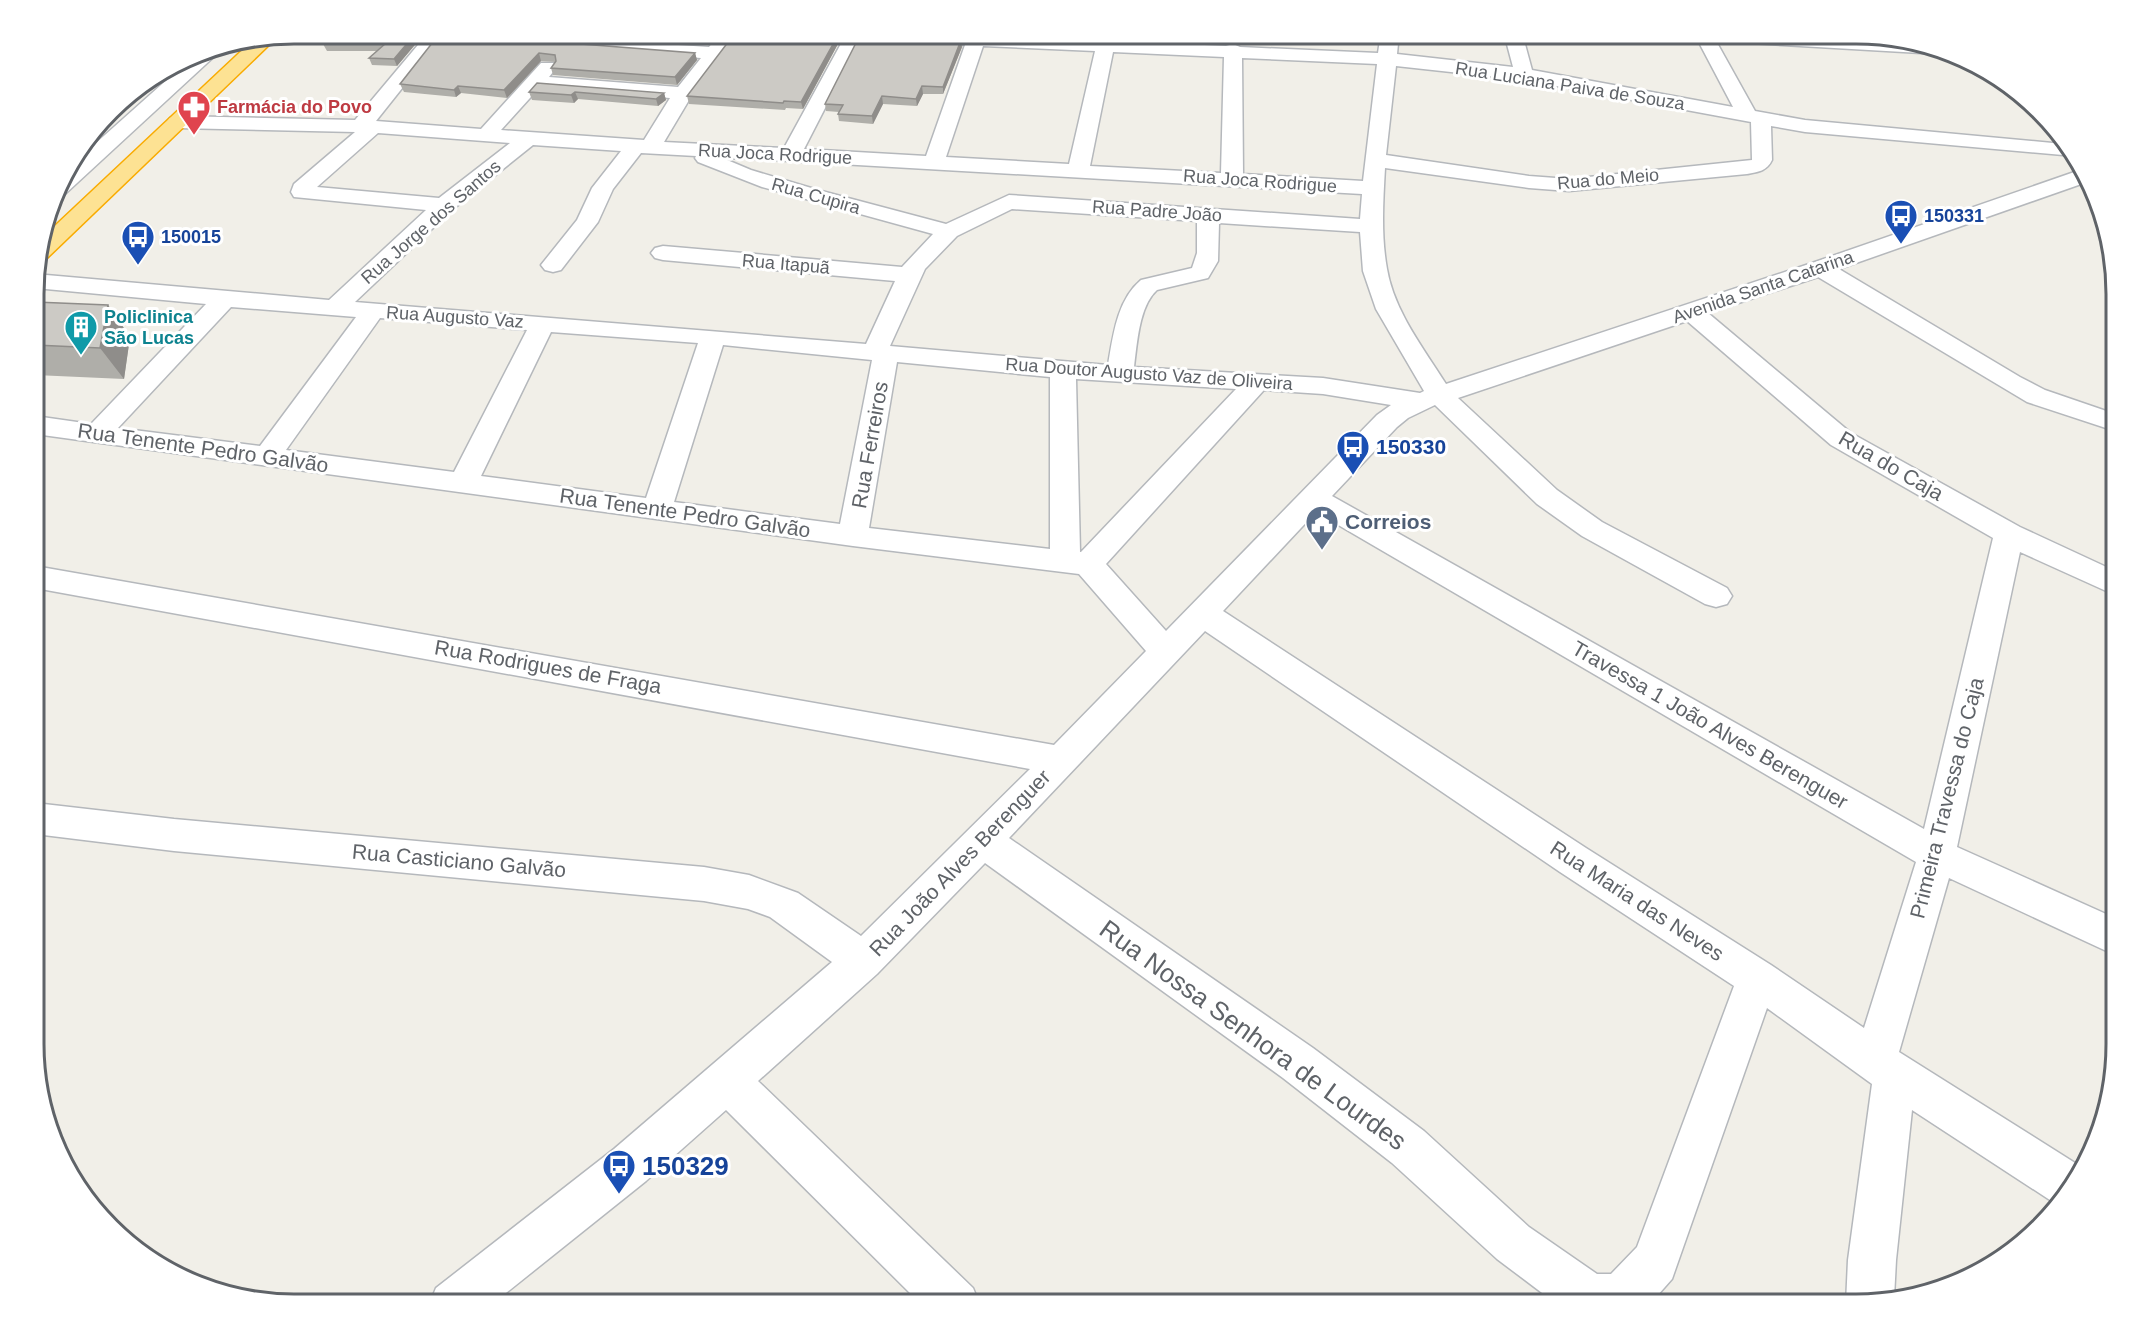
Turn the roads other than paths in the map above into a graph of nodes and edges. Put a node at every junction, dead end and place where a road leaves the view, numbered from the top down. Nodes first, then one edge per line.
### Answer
1 (429, 44) edge
2 (569, 44) edge
3 (630, 44) edge
4 (721, 44) edge
5 (849, 44) edge
6 (975, 44) edge
7 (1094, 44) edge
8 (1116, 44) edge
9 (1192, 44) edge
10 (1389, 44) edge
11 (1517, 44) edge
12 (1709, 44) edge
13 (1860, 44) edge
14 (1104, 45) junction
15 (257, 46) edge
16 (1885, 46) edge
17 (1233, 50) junction
18 (713, 53) junction
19 (1387, 59) junction
20 (195, 64) edge
21 (1524, 74) junction
22 (534, 82) junction
23 (683, 93) junction
24 (1755, 117) junction
25 (177, 122) junction
26 (367, 127) junction
27 (486, 135) junction
28 (529, 138) junction
29 (643, 146) junction
30 (687, 149) junction
31 (2060, 150) edge
32 (791, 155) junction
33 (1375, 160) junction
34 (934, 162) junction
35 (1018, 167) junction
36 (1078, 171) junction
37 (75, 173) edge
38 (2077, 178) edge
39 (1232, 179) junction
40 (1373, 188) junction
41 (1009, 202) junction
42 (444, 205) junction
43 (1208, 215) junction
44 (1371, 226) junction
45 (949, 231) junction
46 (48, 244) edge
47 (663, 253) dead end
48 (553, 265) dead end
49 (1820, 268) junction
50 (910, 275) junction
51 (44, 282) edge
52 (225, 299) junction
53 (334, 308) junction
54 (373, 311) junction
55 (1690, 311) junction
56 (543, 323) junction
57 (713, 337) junction
58 (881, 353) junction
59 (1063, 370) junction
60 (1120, 374) junction
61 (1257, 382) junction
62 (1430, 398) junction
63 (2106, 420) edge
64 (44, 426) edge
65 (97, 434) junction
66 (267, 457) junction
67 (463, 483) junction
68 (1312, 497) junction
69 (657, 509) junction
70 (2009, 534) junction
71 (853, 536) junction
72 (1076, 562) junction
73 (44, 579) edge
74 (2106, 580) edge
75 (1716, 596) dead end
76 (1202, 613) junction
77 (1165, 651) junction
78 (1060, 760) junction
79 (44, 819) edge
80 (982, 840) junction
81 (1937, 855) junction
82 (2106, 933) edge
83 (863, 961) junction
84 (1757, 978) junction
85 (1885, 1066) junction
86 (726, 1080) junction
87 (2064, 1182) edge
88 (472, 1294) edge
89 (945, 1294) edge
90 (1586, 1294) edge
91 (1625, 1294) edge
92 (1870, 1294) edge

1 - 26 street
2 - 22 street
3 - 18 street
4 - 18 street
5 - 32 street
6 - 34 street
7 - 14 street, Rua Luciana Paiva de Souza
8 - 14 street, Rua Luciana Paiva de Souza
9 - 17 street, Rua Luciana Paiva de Souza
10 - 19 street
11 - 21 street
12 - 24 street
13 - 16 street
14 - 36 street
15 - 25 highway
17 - 19 street, Rua Luciana Paiva de Souza
17 - 39 street
18 - 23 street
19 - 21 street, Rua Luciana Paiva de Souza
19 - 33 street
20 - 37 street
21 - 24 street, Rua Luciana Paiva de Souza
22 - 23 street
22 - 27 street
23 - 29 street
24 - 31 street, Rua Luciana Paiva de Souza
24 - 33 street, Rua do Meio
25 - 26 street, Rua Joca Rodrigue
25 - 46 highway
26 - 27 street, Rua Joca Rodrigue
26 - 42 street
27 - 28 street, Rua Joca Rodrigue
28 - 29 street, Rua Joca Rodrigue
28 - 42 street, Rua Jorge dos Santos
29 - 30 street, Rua Joca Rodrigue
29 - 48 street
30 - 32 street, Rua Joca Rodrigue
30 - 45 street, Rua Cupira
32 - 34 street, Rua Joca Rodrigue
33 - 40 street
34 - 35 street, Rua Joca Rodrigue
35 - 36 street, Rua Joca Rodrigue
35 - 41 street
36 - 39 street, Rua Joca Rodrigue
38 - 49 street, Avenida Santa Catarina
39 - 40 street, Rua Joca Rodrigue
40 - 44 street
41 - 43 street, Rua Padre João
41 - 45 street, Rua Padre João
42 - 53 street, Rua Jorge dos Santos
43 - 44 street, Rua Padre João
43 - 60 street
44 - 62 street
45 - 50 street, Rua Padre João
47 - 50 street, Rua Itapuã
49 - 55 street, Avenida Santa Catarina
49 - 63 street
50 - 58 street, Rua Ferreiros
51 - 52 street, Rua Augusto Vaz
52 - 53 street, Rua Augusto Vaz
52 - 65 street
53 - 54 street, Rua Augusto Vaz
54 - 56 street, Rua Augusto Vaz
54 - 66 street
55 - 62 street, Avenida Santa Catarina
55 - 70 street, Rua do Caja
56 - 57 street, Rua Augusto Vaz
56 - 67 street
57 - 58 street, Rua Augusto Vaz
57 - 69 street
58 - 59 street, Rua Doutor Augusto Vaz de Oliveira
58 - 71 street, Rua Ferreiros
59 - 60 street, Rua Doutor Augusto Vaz de Oliveira
59 - 72 street
60 - 61 street, Rua Doutor Augusto Vaz de Oliveira
61 - 62 street, Rua Doutor Augusto Vaz de Oliveira
61 - 72 street
62 - 68 street, Rua João Alves Berenguer
62 - 75 street
64 - 65 street, Rua Tenente Pedro Galvão
65 - 66 street, Rua Tenente Pedro Galvão
66 - 67 street, Rua Tenente Pedro Galvão
67 - 69 street, Rua Tenente Pedro Galvão
68 - 76 street, Rua João Alves Berenguer
68 - 81 street, Travessa 1 João Alves Berenguer
69 - 71 street, Rua Tenente Pedro Galvão
70 - 74 street, Rua do Caja
70 - 81 street, Primeira Travessa do Caja
71 - 72 street, Rua Tenente Pedro Galvão
72 - 77 street
73 - 78 street, Rua Rodrigues de Fraga
76 - 77 street, Rua João Alves Berenguer
76 - 84 street, Rua Maria das Neves
77 - 78 street, Rua João Alves Berenguer
78 - 80 street, Rua João Alves Berenguer
79 - 83 street, Rua Casticiano Galvão
80 - 83 street, Rua João Alves Berenguer
80 - 90 street, Rua Nossa Senhora de Lourdes
81 - 82 street, Travessa 1 João Alves Berenguer
81 - 85 street, Primeira Travessa do Caja
83 - 86 street, Rua João Alves Berenguer
84 - 85 street, Rua Maria das Neves
84 - 91 street, Rua Nossa Senhora de Lourdes
85 - 87 street, Rua Maria das Neves
85 - 92 street, Primeira Travessa do Caja
86 - 88 street, Rua João Alves Berenguer
86 - 89 street

